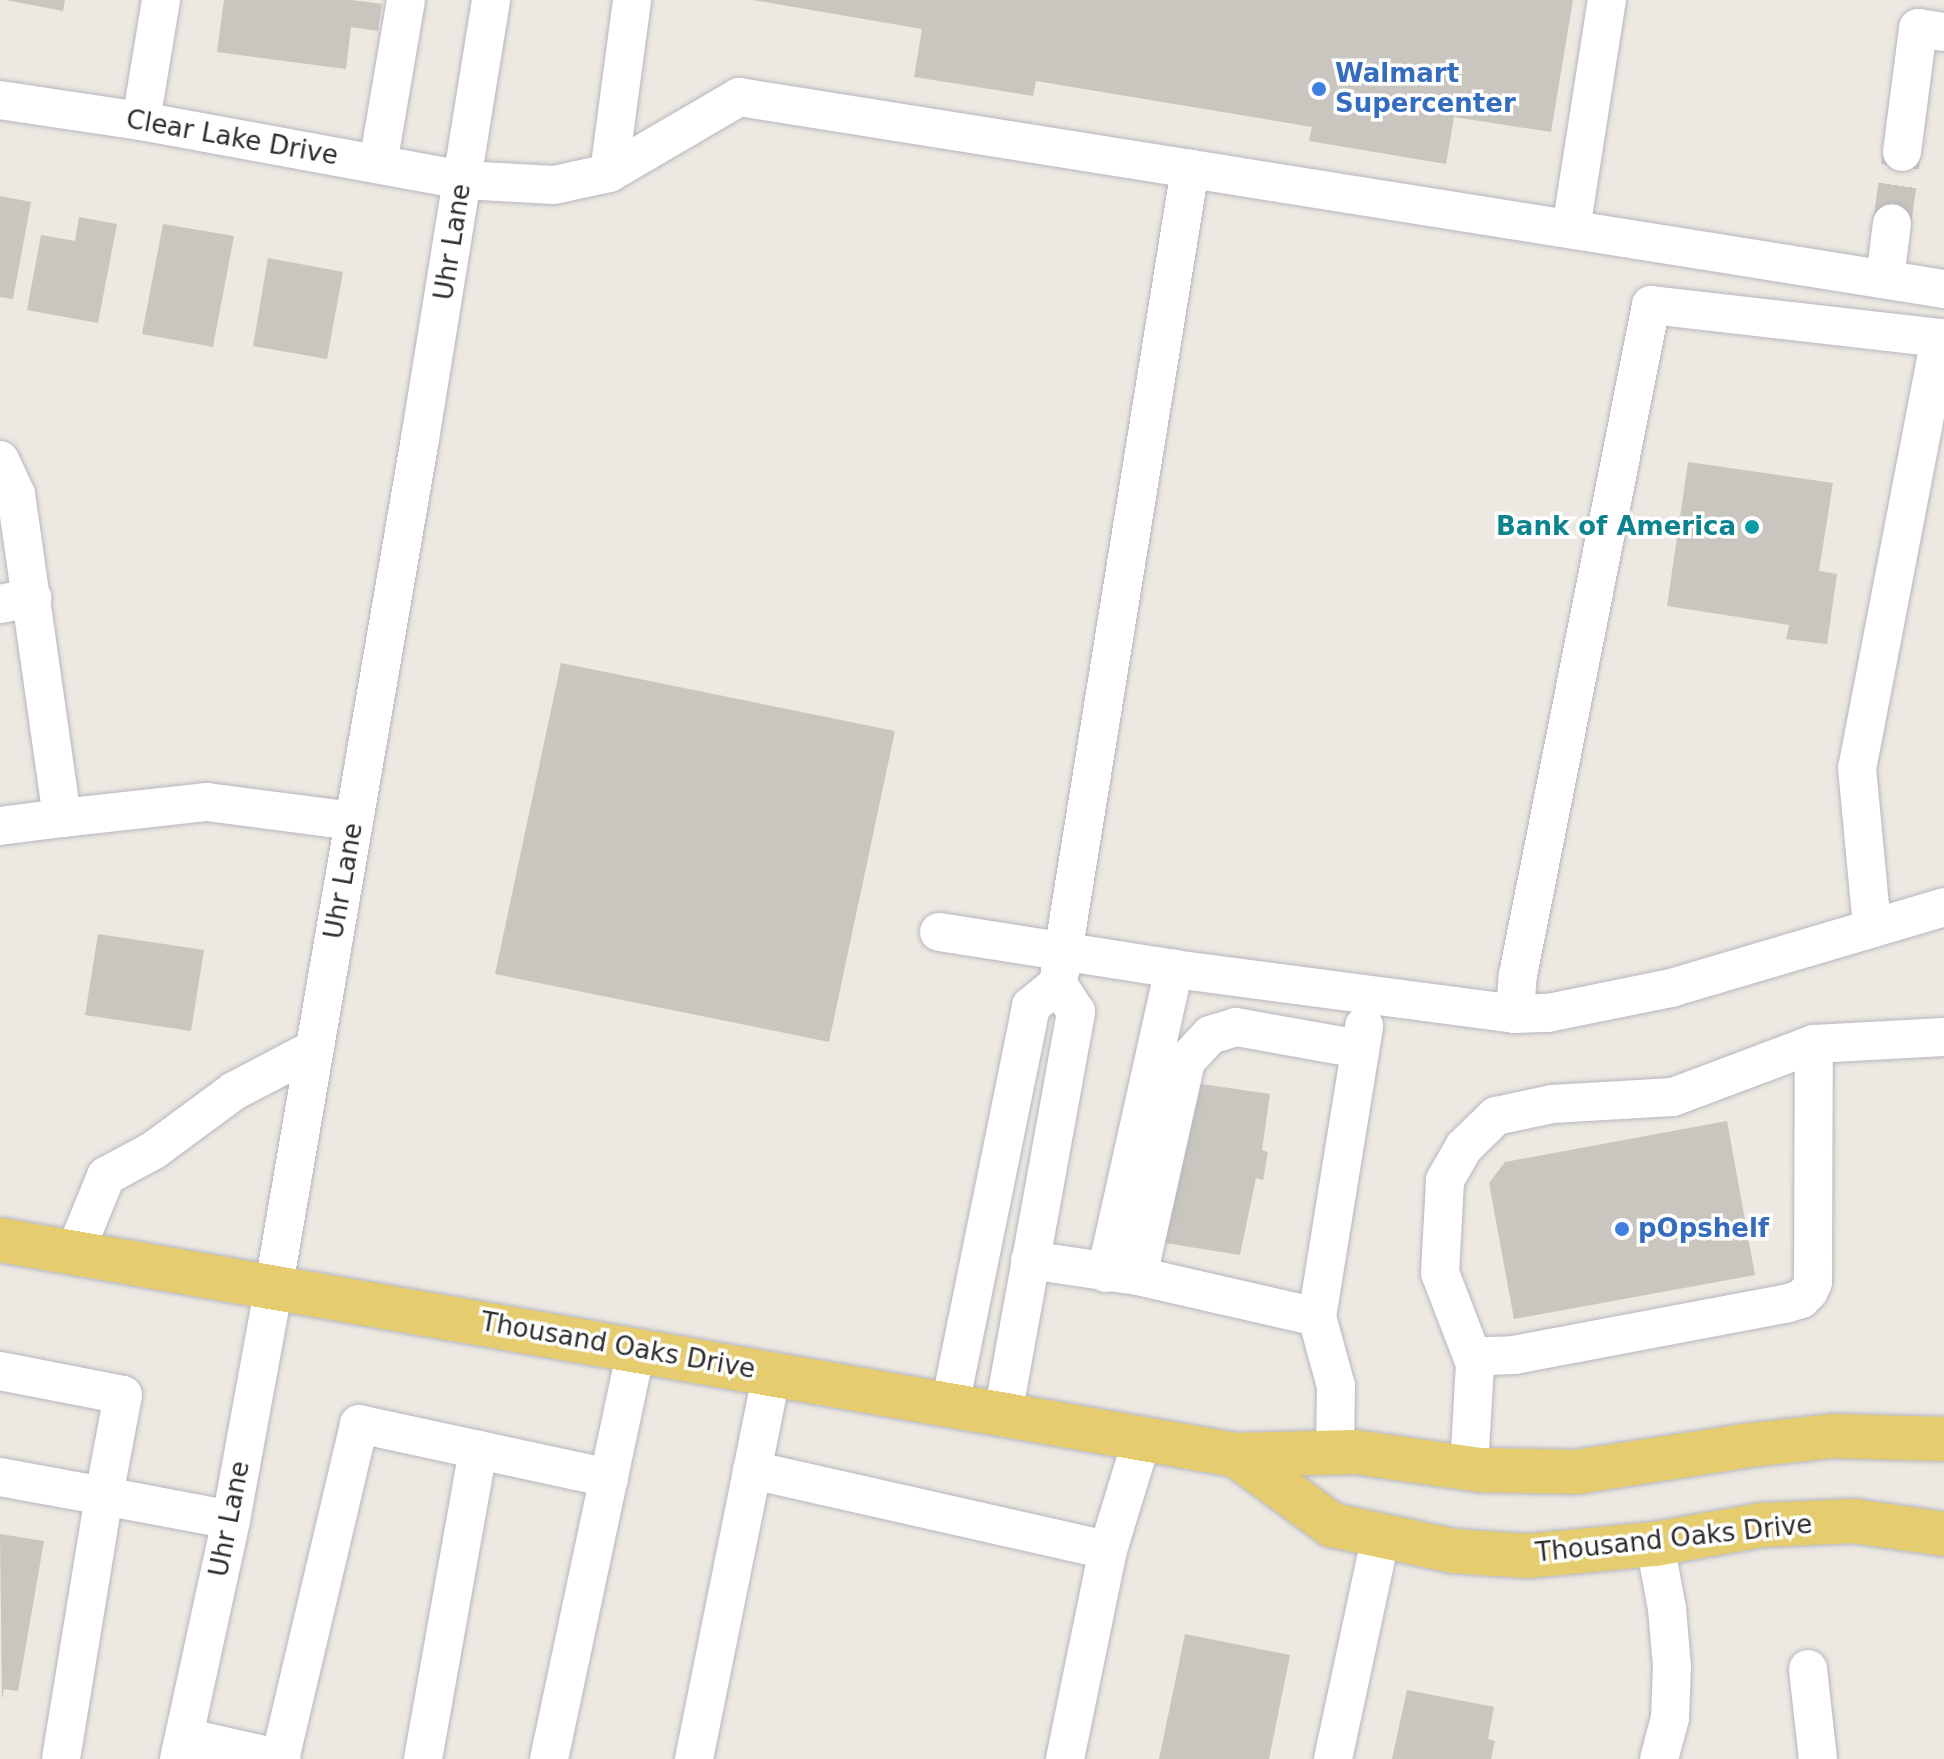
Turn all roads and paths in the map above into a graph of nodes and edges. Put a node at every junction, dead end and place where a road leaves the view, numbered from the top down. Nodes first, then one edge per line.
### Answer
1 (161, 0) edge
2 (406, 0) edge
3 (491, 0) edge
4 (632, 0) edge
5 (1607, 0) edge
6 (1931, 30) edge
7 (0, 100) edge
8 (141, 121) junction
9 (1902, 152) tunnel mouth
10 (378, 164) junction
11 (1190, 169) junction
12 (609, 173) junction
13 (463, 180) junction
14 (1892, 223) tunnel mouth
15 (1571, 229) junction
16 (1885, 279) junction
17 (1944, 289) edge
18 (1942, 339) edge
19 (0, 460) edge
20 (16, 601) edge
21 (62, 818) junction
22 (354, 821) junction
23 (0, 826) edge
24 (1944, 907) edge
25 (1872, 928) junction
26 (939, 932) dead end
27 (1061, 968) junction
28 (1174, 969) junction
29 (1369, 997) junction
30 (1515, 1014) junction
31 (1944, 1037) edge
32 (1814, 1044) junction
33 (314, 1049) junction
34 (1360, 1049) junction
35 (0, 1240) edge
36 (75, 1252) junction
37 (1030, 1260) junction
38 (1122, 1274) junction
39 (274, 1285) junction
40 (1317, 1317) junction
41 (636, 1349) junction
42 (1475, 1364) junction
43 (0, 1371) edge
44 (772, 1373) junction
45 (950, 1405) junction
46 (1003, 1414) junction
47 (1142, 1439) junction
48 (1944, 1439) edge
49 (478, 1450) junction
50 (1335, 1452) junction
51 (1236, 1455) junction
52 (1469, 1468) junction
53 (752, 1470) junction
54 (0, 1477) edge
55 (609, 1478) junction
56 (104, 1496) junction
57 (231, 1520) junction
58 (1944, 1534) edge
59 (1381, 1535) junction
60 (1655, 1544) junction
61 (1108, 1550) junction
62 (1808, 1669) dead end
63 (182, 1748) edge
64 (61, 1759) edge
65 (280, 1759) edge
66 (423, 1759) edge
67 (549, 1759) edge
68 (694, 1759) edge
69 (1065, 1759) edge
70 (1333, 1759) edge
71 (1659, 1759) edge
72 (1818, 1759) edge

1 - 8 street
2 - 10 street
3 - 13 street, Uhr Lane
4 - 12 street
5 - 15 street
6 - 9 street
7 - 8 street, Clear Lake Drive
8 - 10 street, Clear Lake Drive
10 - 13 street, Clear Lake Drive
11 - 12 street, Clear Lake Drive
11 - 15 street, Clear Lake Drive
11 - 27 street
12 - 13 street, Clear Lake Drive
13 - 22 street, Uhr Lane
14 - 16 street
15 - 16 street, Clear Lake Drive
16 - 17 street, Clear Lake Drive
18 - 25 street
18 - 30 street
19 - 20 street
20 - 21 street
21 - 22 street
21 - 23 street
22 - 33 street, Uhr Lane
24 - 25 street
25 - 30 street
26 - 27 street
27 - 28 street
27 - 37 street
27 - 45 street
28 - 29 street
28 - 38 street
29 - 30 street
29 - 34 street
31 - 32 street
32 - 42 street
32 - 42 street
33 - 36 street
33 - 39 street, Uhr Lane
34 - 38 street
34 - 40 street
35 - 36 main road, Thousand Oaks Drive
36 - 39 main road, Thousand Oaks Drive
37 - 38 street
37 - 46 street
38 - 40 street
39 - 41 main road, Thousand Oaks Drive
39 - 57 street, Uhr Lane
40 - 50 street
41 - 44 main road, Thousand Oaks Drive
41 - 55 street
42 - 52 street
43 - 56 street
44 - 45 main road, Thousand Oaks Drive
44 - 53 street
45 - 46 main road, Thousand Oaks Drive
46 - 47 main road, Thousand Oaks Drive
47 - 51 main road, Thousand Oaks Drive
47 - 61 street
48 - 52 main road, Thousand Oaks Drive
49 - 55 street
49 - 65 street
49 - 66 street
50 - 51 main road, Thousand Oaks Drive
50 - 52 main road, Thousand Oaks Drive
51 - 59 main road, Thousand Oaks Drive
53 - 61 street
53 - 68 street
54 - 56 street
55 - 67 street
56 - 57 street
56 - 64 street
57 - 63 street, Uhr Lane
58 - 60 main road, Thousand Oaks Drive
59 - 60 main road, Thousand Oaks Drive
59 - 70 street
60 - 71 street
61 - 69 street
62 - 72 street
63 - 65 street

